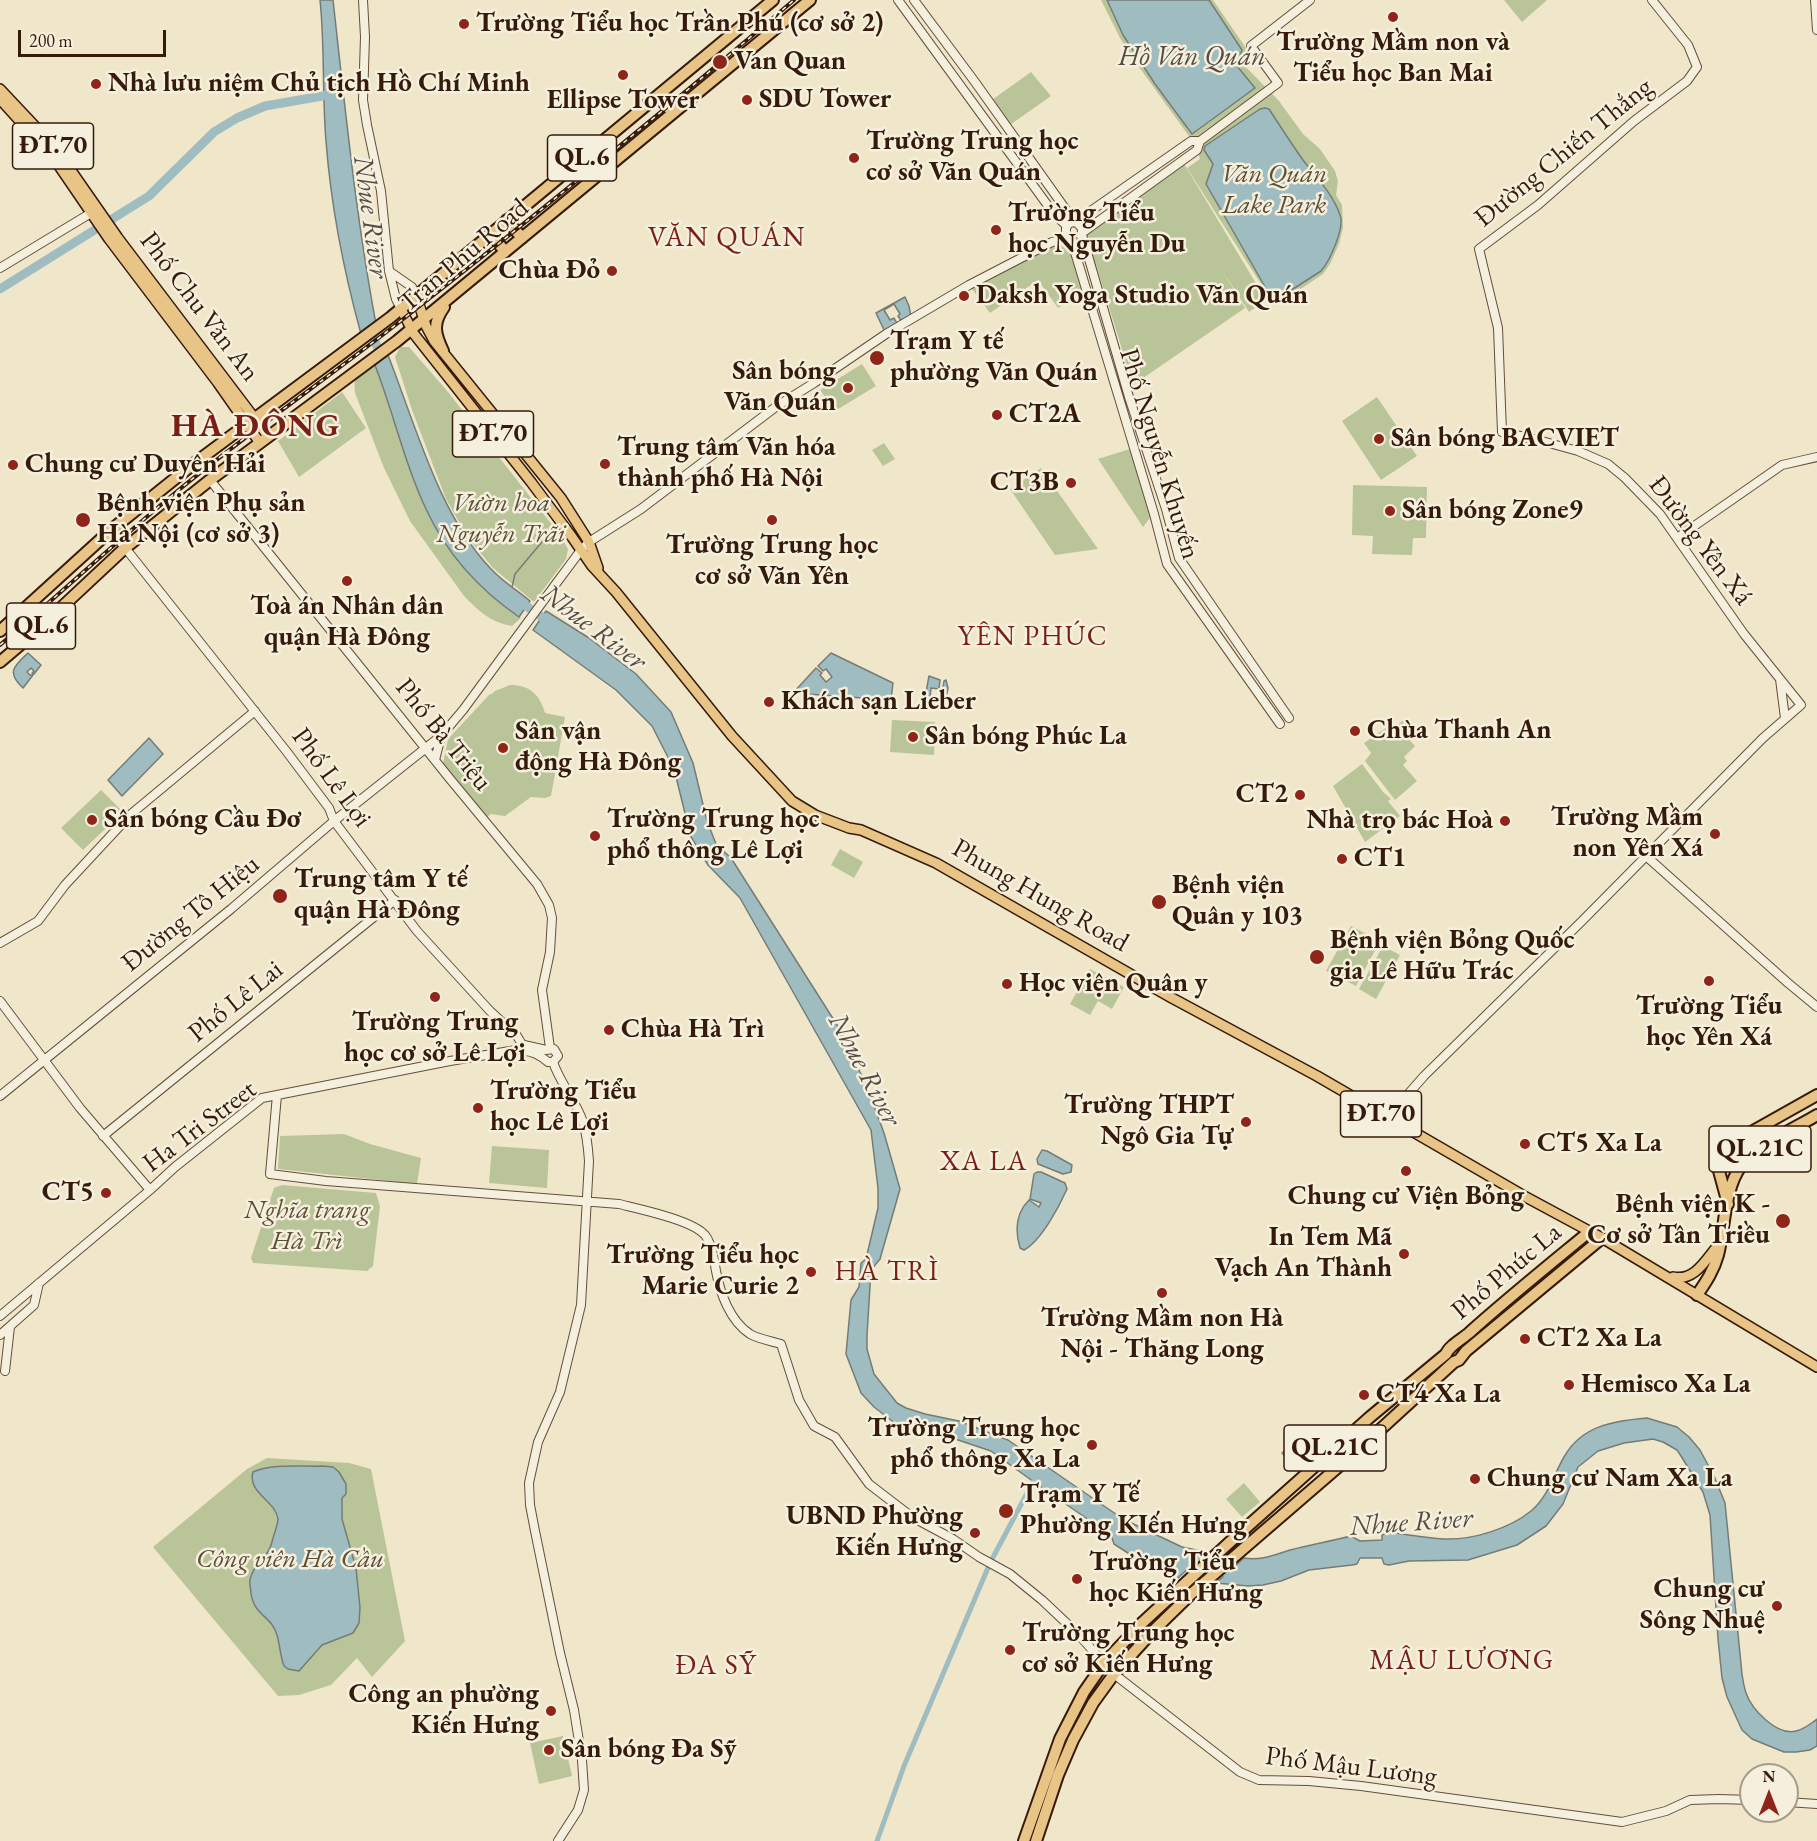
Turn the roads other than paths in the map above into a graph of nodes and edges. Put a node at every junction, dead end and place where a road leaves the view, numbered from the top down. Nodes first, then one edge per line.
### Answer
1 (363, 0) edge
2 (773, 0) edge
3 (810, 0) edge
4 (898, 0) edge
5 (914, 0) edge
6 (1310, 0) edge
7 (1652, 0) edge
8 (1815, 0) edge
9 (1817, 30) edge
10 (964, 67) junction
11 (954, 75) junction
12 (0, 89) edge
13 (657, 96) junction
14 (0, 99) edge
15 (673, 113) junction
16 (1200, 141) junction
17 (68, 172) junction
18 (95, 214) junction
19 (507, 220) junction
20 (1077, 222) junction
21 (1066, 228) junction
22 (491, 233) junction
23 (1082, 234) junction
24 (522, 237) junction
25 (1070, 238) junction
26 (1052, 242) junction
27 (505, 252) junction
28 (0, 268) edge
29 (389, 271) junction
30 (416, 296) junction
31 (447, 299) junction
32 (400, 309) junction
33 (424, 319) junction
34 (412, 329) junction
35 (443, 351) junction
36 (248, 417) junction
37 (1502, 432) joint
38 (264, 440) junction
39 (527, 456) junction
40 (1817, 457) edge
41 (517, 464) junction
42 (210, 480) junction
43 (561, 498) junction
44 (550, 507) junction
45 (111, 530) junction
46 (1677, 538) junction
47 (589, 542) junction
48 (125, 548) junction
49 (581, 550) junction
50 (600, 574) junction
51 (0, 631) edge
52 (0, 662) edge
53 (1779, 677) junction
54 (255, 711) junction
55 (1289, 718) dead end
56 (1785, 718) junction
57 (1281, 724) dead end
58 (441, 736) junction
59 (425, 749) junction
60 (435, 760) junction
61 (334, 821) junction
62 (1646, 856) junction
63 (395, 900) junction
64 (0, 943) edge
65 (0, 1001) edge
66 (1817, 1007) edge
67 (525, 1048) junction
68 (547, 1052) junction
69 (43, 1060) junction
70 (553, 1062) junction
71 (277, 1095) junction
72 (1817, 1095) edge
73 (0, 1096) edge
74 (1817, 1115) edge
75 (1388, 1118) junction
76 (103, 1136) junction
77 (1719, 1152) junction
78 (1741, 1167) junction
79 (150, 1190) junction
80 (588, 1202) junction
81 (1728, 1204) junction
82 (1589, 1232) junction
83 (1602, 1238) junction
84 (1720, 1243) junction
85 (1665, 1276) junction
86 (39, 1283) junction
87 (1697, 1295) junction
88 (0, 1316) edge
89 (10, 1327) junction
90 (0, 1335) edge
91 (1454, 1354) junction
92 (1817, 1367) edge
93 (5, 1371) dead end
94 (1187, 1589) junction
95 (1104, 1663) junction
96 (1114, 1674) junction
97 (1739, 1800) edge
98 (1799, 1803) edge
99 (1817, 1804) edge
100 (558, 1841) edge
101 (1024, 1841) edge
102 (1036, 1841) edge

1 - 29 street
2 - 13 highway, Tran Phu Road / QL.6
3 - 15 highway, Tran Phu Road / QL.6
4 - 11 street
5 - 10 street
6 - 16 street
7 - 37 street, Đường Chiến Thắng
8 - 9 street
10 - 11 street
10 - 20 street
11 - 21 street
12 - 17 main road, ĐT.70
13 - 15 highway
13 - 19 highway, Tran Phu Road / QL.6
14 - 17 main road, ĐT.70
15 - 24 highway, Tran Phu Road / QL.6
16 - 20 street
16 - 23 street
17 - 18 main road, ĐT.70
18 - 28 street
18 - 36 main road, Phố Chu Văn An / ĐT.70
19 - 22 highway, Tran Phu Road / QL.6
19 - 24 highway
20 - 21 street
20 - 23 street
21 - 25 street
21 - 26 street
22 - 27 highway
22 - 30 highway, Tran Phu Road / QL.6
23 - 25 street
23 - 55 street, Phố Nguyễn Khuyến
24 - 27 highway, Tran Phu Road / QL.6
25 - 26 street
25 - 57 street, Phố Nguyễn Khuyến
26 - 47 street
27 - 31 highway, Tran Phu Road / QL.6
29 - 30 street
29 - 32 street
30 - 32 highway, Tran Phu Road / QL.6
30 - 33 main road, ĐT.70
31 - 33 highway, Tran Phu Road / QL.6
31 - 35 highway
32 - 34 main road, ĐT.70
32 - 36 highway, Tran Phu Road / QL.6
33 - 34 highway, Tran Phu Road / QL.6
33 - 35 main road, ĐT.70
34 - 38 highway, Tran Phu Road / QL.6
34 - 41 main road, Phung Hung Road / ĐT.70
35 - 39 main road, ĐT.70
36 - 38 main road, Phố Chu Văn An / ĐT.70
36 - 45 highway, QL.6
37 - 46 street, Đường Yên Xá
38 - 42 highway, QL.6
39 - 41 main road
39 - 43 main road, Phung Hung Road / ĐT.70
40 - 46 street
41 - 44 main road, Phung Hung Road / ĐT.70
42 - 48 highway, QL.6
42 - 59 street, Phố Bà Triệu
43 - 44 main road
43 - 47 main road, Phung Hung Road / ĐT.70
44 - 49 main road, Phung Hung Road / ĐT.70
45 - 48 street, Phố Lê Lợi
45 - 51 highway, QL.6
46 - 53 street, Đường Yên Xá
47 - 49 street
47 - 50 main road, Phung Hung Road / ĐT.70
48 - 52 highway, QL.6
48 - 54 street, Phố Lê Lợi
49 - 50 main road, Phung Hung Road / ĐT.70
49 - 58 street, Đường Tô Hiệu
50 - 75 main road, Phung Hung Road / ĐT.70
53 - 56 street
53 - 56 street, Đường Yên Xá
54 - 61 street, Phố Lê Lợi
54 - 64 street
56 - 62 street, Đường Yên Xá
58 - 59 street, Đường Tô Hiệu
58 - 60 street
59 - 60 street, Phố Bà Triệu
59 - 61 street, Đường Tô Hiệu
60 - 68 street, Phố Bà Triệu
61 - 63 street, Phố Lê Lợi
61 - 69 street, Đường Tô Hiệu
62 - 66 street
62 - 75 street, Đường Yên Xá
63 - 67 street, Phố Lê Lợi
63 - 76 street, Phố Lê Lai
65 - 69 street
67 - 68 street
67 - 71 street, Ha Tri Street
68 - 70 street
68 - 70 street
69 - 73 street, Đường Tô Hiệu
69 - 76 street
70 - 80 street
71 - 79 street, Ha Tri Street
71 - 80 street
72 - 77 highway
74 - 78 highway, QL.21C
75 - 82 main road, Phung Hung Road / ĐT.70
76 - 79 street
77 - 78 highway
77 - 81 highway
78 - 81 highway, QL.21C
79 - 86 street, Ha Tri Street
80 - 95 street, Phố Mậu Lương
80 - 100 street
81 - 84 highway
82 - 83 main road, Phung Hung Road / ĐT.70
82 - 91 highway, Phố Phúc La / QL.21C
83 - 85 main road, Phung Hung Road / ĐT.70
83 - 91 highway, Phố Phúc La / QL.21C
84 - 85 main road
84 - 87 highway
85 - 87 main road, ĐT.70
86 - 88 street, Ha Tri Street
86 - 89 street, Ha Tri Street
87 - 92 main road, ĐT.70
89 - 90 street, Ha Tri Street
89 - 93 street
91 - 94 highway, Phố Phúc La / QL.21C
91 - 94 highway, Phố Phúc La / QL.21C
94 - 95 highway, QL.21C
94 - 96 highway, QL.21C
95 - 96 street, Phố Mậu Lương
95 - 101 highway, QL.21C
96 - 97 street, Phố Mậu Lương
96 - 102 highway, QL.21C
98 - 99 street

